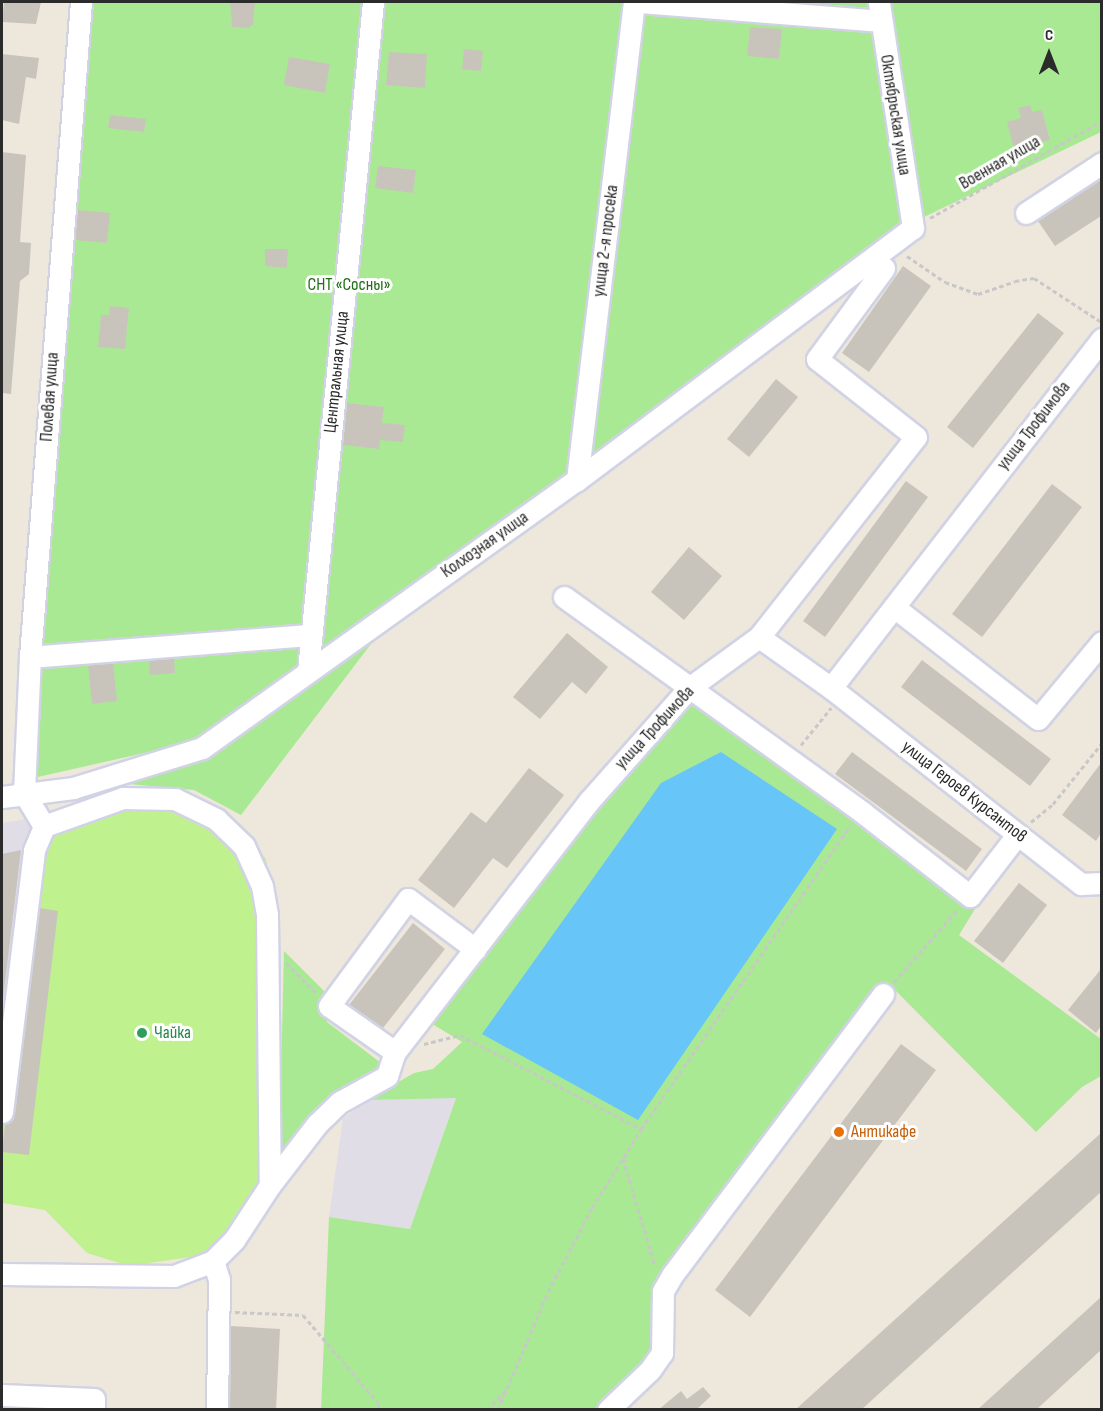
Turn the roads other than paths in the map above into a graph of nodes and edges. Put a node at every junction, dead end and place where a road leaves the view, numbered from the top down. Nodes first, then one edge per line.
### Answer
1 (81, 2) edge
2 (373, 2) edge
3 (634, 2) edge
4 (641, 2) edge
5 (880, 11) edge
6 (1101, 163) edge
7 (1026, 213) dead end
8 (913, 228) joint
9 (884, 268) road end
10 (1101, 339) edge
11 (577, 480) junction
12 (564, 597) dead end
13 (894, 607) junction
14 (311, 635) junction
15 (759, 637) junction
16 (1101, 642) edge
17 (30, 657) junction
18 (308, 671) junction
19 (689, 688) junction
20 (831, 688) junction
21 (24, 793) junction
22 (2, 797) edge
23 (44, 826) junction
24 (1017, 834) junction
25 (1101, 883) edge
26 (475, 949) junction
27 (883, 994) road end
28 (395, 1052) junction
29 (2, 1112) edge
30 (270, 1185) junction
31 (213, 1261) junction
32 (2, 1274) edge
33 (2, 1395) edge
34 (94, 1410) edge
35 (217, 1410) edge
36 (608, 1410) edge

1 - 17 street, Полевая улица
2 - 14 street, Центральная улица
3 - 11 street, улица 2-я просека
4 - 5 street
5 - 8 street, Октябрьская улица
6 - 7 street
8 - 11 street, Колхозная улица
9 - 15 street, улица Трофимова
10 - 13 street, улица Трофимова
11 - 18 street, Колхозная улица
12 - 19 street
13 - 16 street
13 - 20 street, улица Трофимова
14 - 17 street
14 - 18 street, Центральная улица
15 - 19 street, улица Трофимова
15 - 20 street
17 - 21 street, Полевая улица
18 - 21 street, Колхозная улица
19 - 24 street
19 - 26 street, улица Трофимова
20 - 24 street, улица Героев Курсантов
21 - 22 street, Колхозная улица
21 - 23 street
23 - 29 street
23 - 30 street
24 - 25 street, улица Героев Курсантов
26 - 28 street, улица Трофимова
26 - 28 street
27 - 36 street
28 - 30 street, улица Трофимова
30 - 31 street, улица Трофимова
31 - 32 street
31 - 35 street
33 - 34 street

